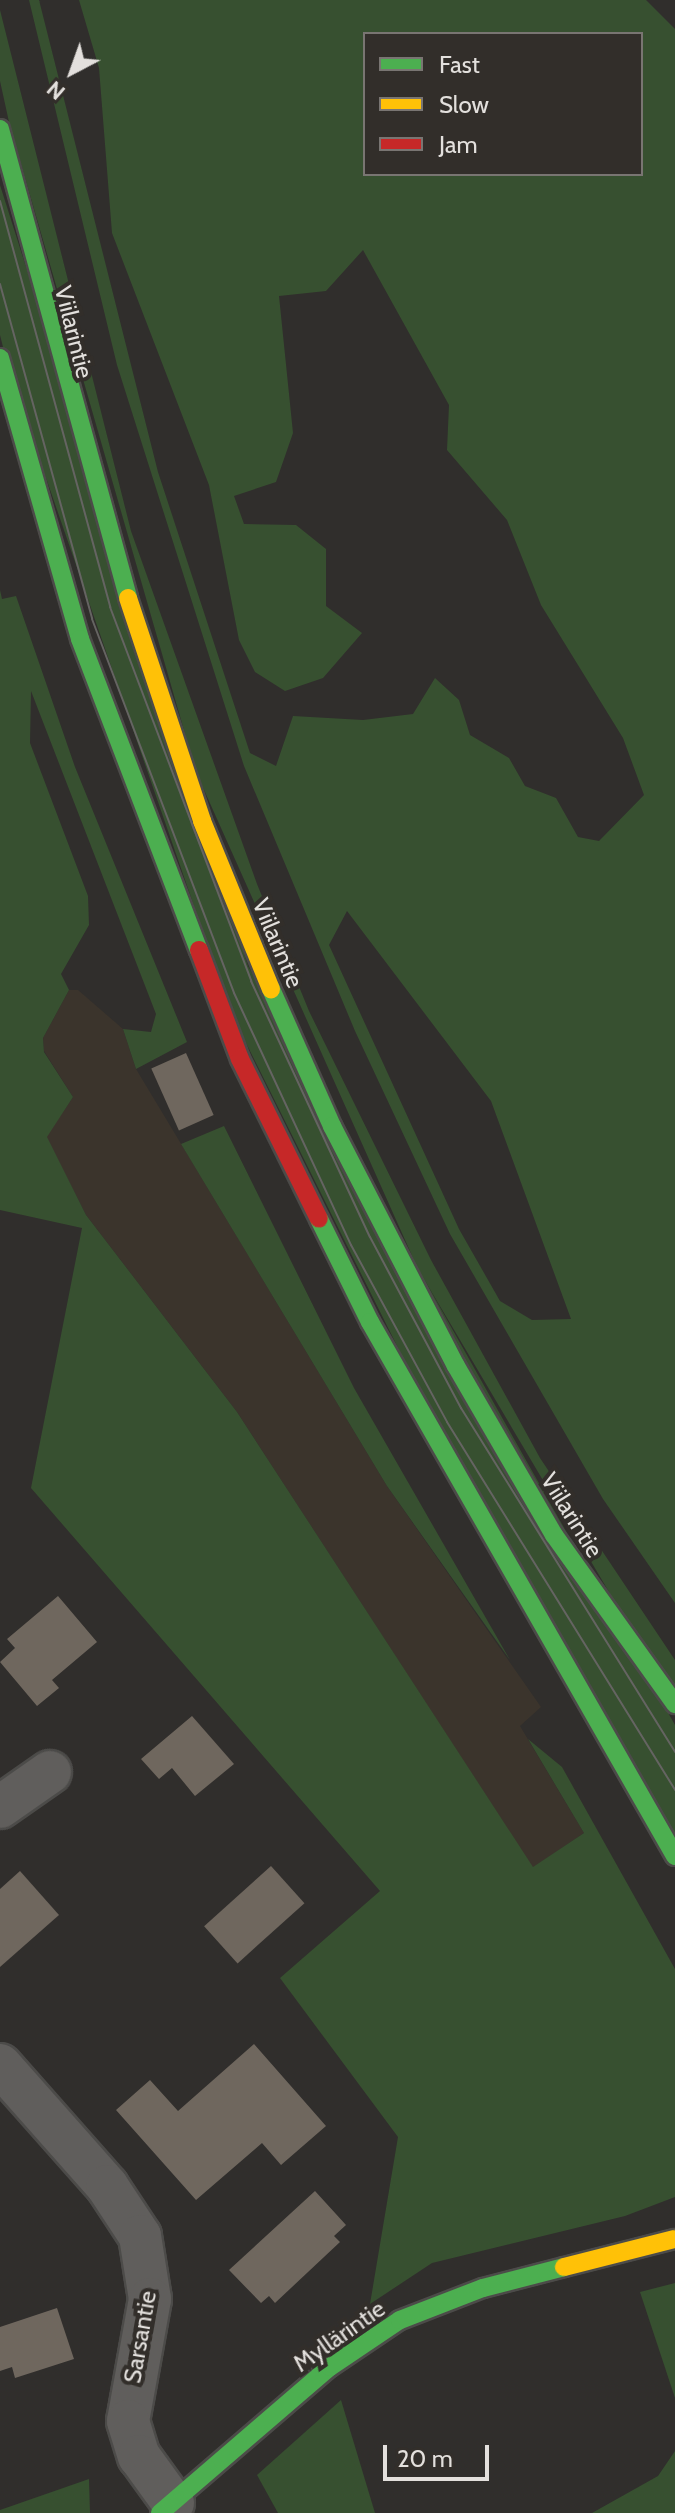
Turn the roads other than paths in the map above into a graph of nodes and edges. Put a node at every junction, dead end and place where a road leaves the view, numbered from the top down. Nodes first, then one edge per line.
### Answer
1 (0, 129) edge
2 (0, 358) edge
3 (675, 1704) edge
4 (50, 1772) dead end
5 (0, 1807) edge
6 (675, 1856) edge
7 (0, 2065) edge
8 (675, 2239) edge
9 (166, 2508) edge

1 - 3 main road, Viilarintie
2 - 6 main road
4 - 5 street
7 - 9 street, Sarsantie
8 - 9 main road, Myllärintie

